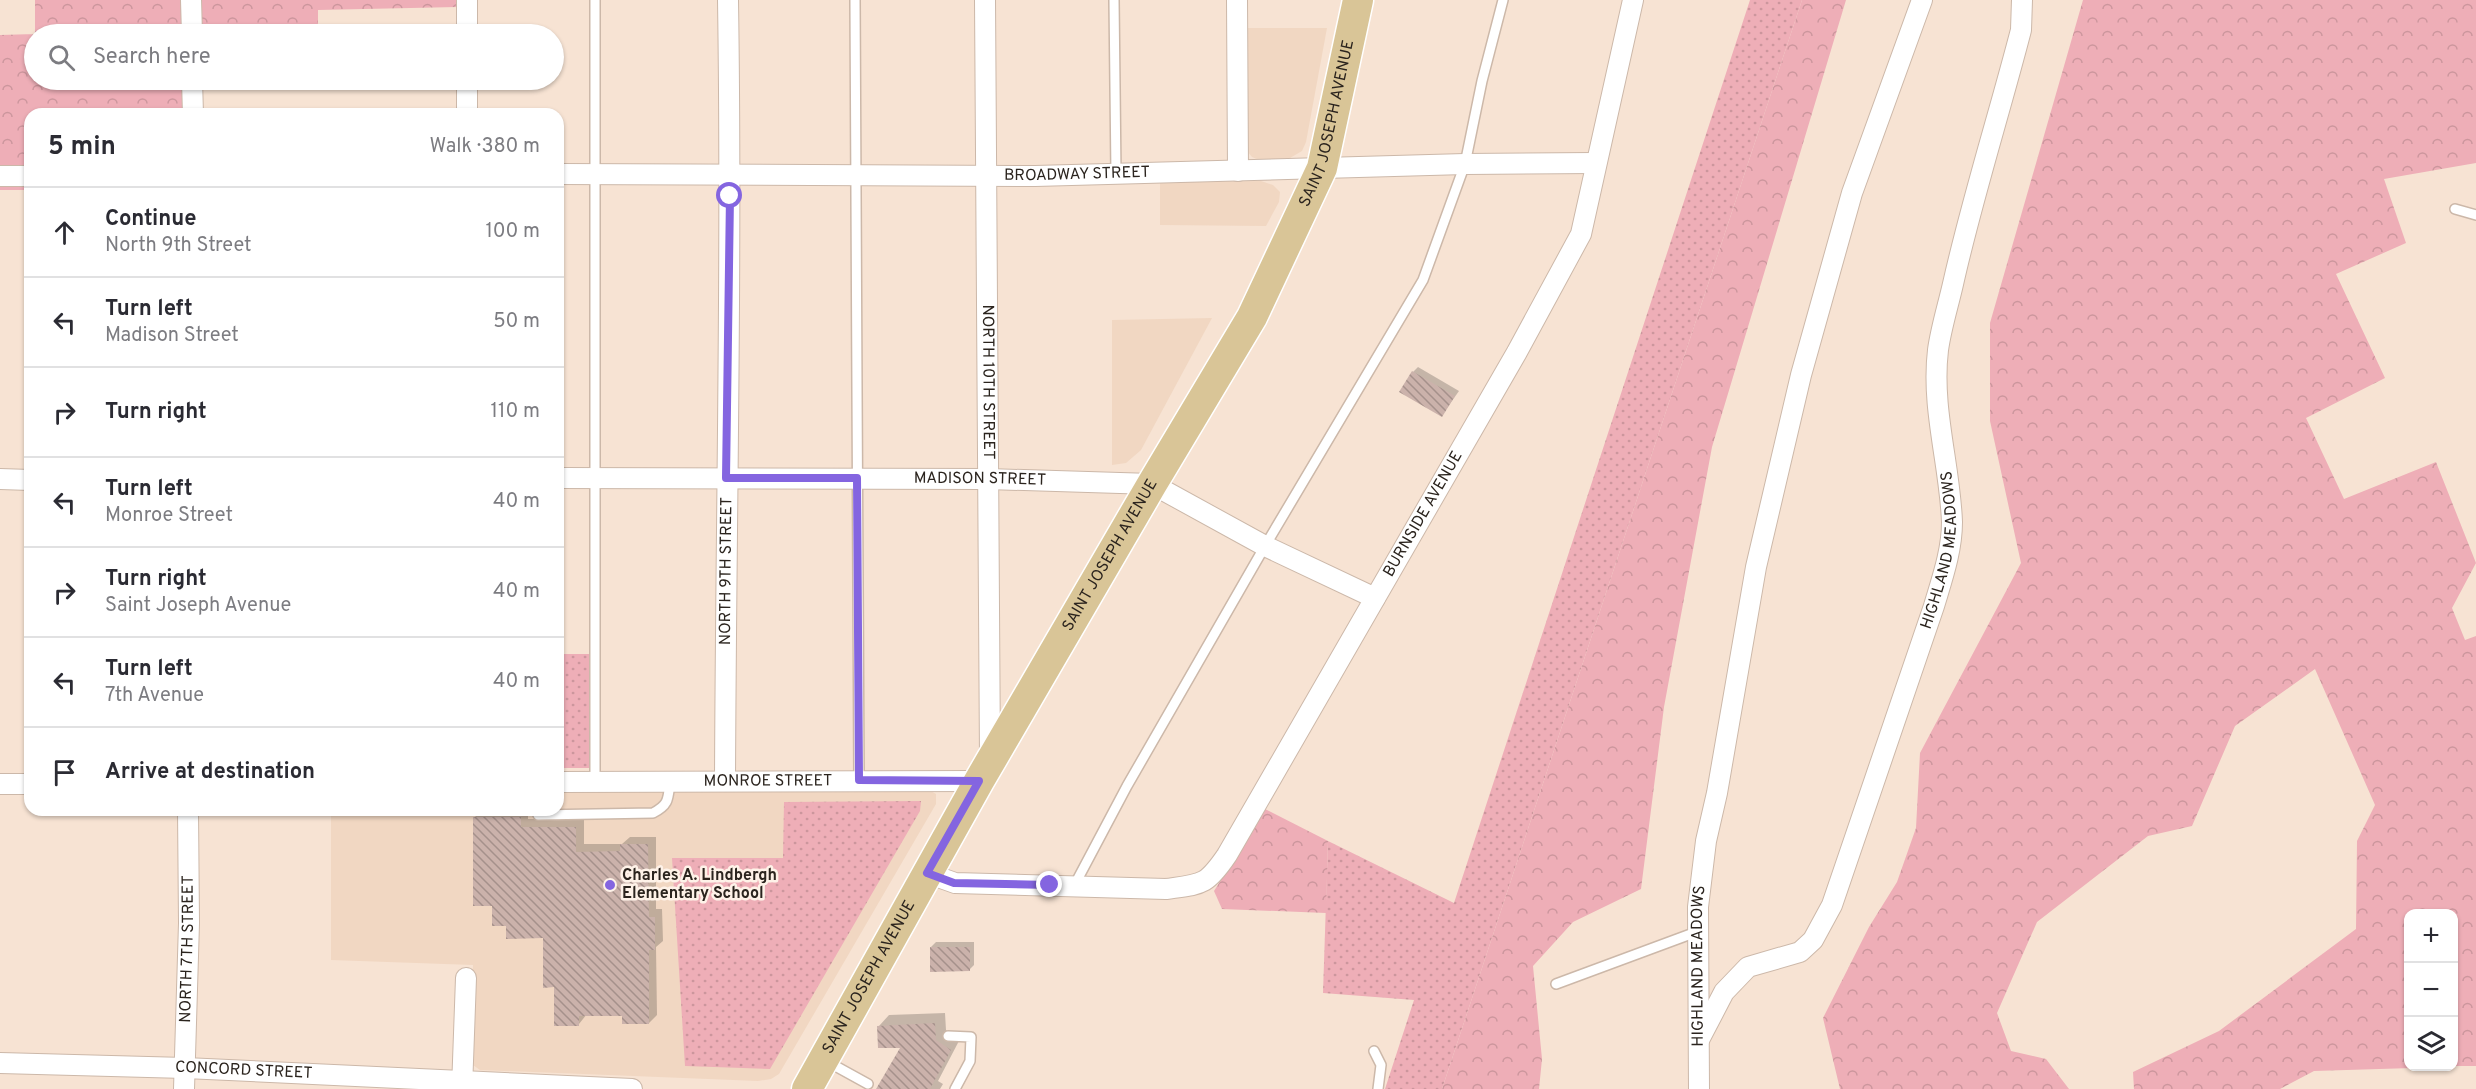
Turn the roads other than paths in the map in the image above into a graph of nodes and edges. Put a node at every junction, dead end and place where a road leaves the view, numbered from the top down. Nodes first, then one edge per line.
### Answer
1 (191, 0) edge
2 (467, 0) edge
3 (596, 0) edge
4 (728, 0) edge
5 (855, 0) edge
6 (985, 0) edge
7 (1114, 0) edge
8 (1237, 0) edge
9 (1358, 0) edge
10 (1503, 0) edge
11 (1633, 0) edge
12 (1922, 0) edge
13 (2022, 0) edge
14 (192, 24) edge
15 (467, 24) edge
16 (192, 90) edge
17 (467, 90) edge
18 (193, 108) edge
19 (467, 108) edge
20 (1596, 163) junction
21 (1465, 164) junction
22 (1322, 168) junction
23 (1238, 171) junction
24 (595, 173) junction
25 (731, 173) junction
26 (564, 174) edge
27 (1116, 174) junction
28 (0, 176) edge
29 (24, 176) edge
30 (855, 176) junction
31 (986, 176) junction
32 (2455, 209) dead end
33 (2476, 215) edge
34 (564, 478) edge
35 (595, 478) junction
36 (726, 478) junction
37 (857, 478) junction
38 (0, 479) edge
39 (988, 479) junction
40 (24, 480) edge
41 (1152, 484) junction
42 (1265, 546) junction
43 (1375, 598) junction
44 (984, 773) junction
45 (859, 780) junction
46 (595, 781) junction
47 (670, 781) junction
48 (726, 781) junction
49 (564, 782) edge
50 (0, 784) edge
51 (24, 784) edge
52 (564, 815) edge
53 (188, 816) edge
54 (927, 873) junction
55 (1074, 886) junction
56 (1699, 931) junction
57 (466, 978) dead end
58 (1556, 984) dead end
59 (948, 1036) dead end
60 (1699, 1040) junction
61 (1374, 1051) dead end
62 (824, 1059) junction
63 (0, 1063) edge
64 (185, 1068) junction
65 (462, 1084) edge
66 (868, 1084) dead end
67 (184, 1089) edge
68 (632, 1089) edge
69 (807, 1089) edge
70 (955, 1089) edge
71 (1378, 1089) edge
72 (1699, 1089) edge

1 - 14 street
2 - 15 street
3 - 24 lane
4 - 25 street, NORTH 9TH STREET
5 - 30 lane
6 - 31 street, NORTH 10TH STREET
7 - 27 lane
8 - 23 street
9 - 22 main road, SAINT JOSEPH AVENUE
10 - 21 lane
11 - 20 street, BURNSIDE AVENUE
12 - 56 street, HIGHLAND MEADOWS
13 - 60 street, HIGHLAND MEADOWS
16 - 18 street
17 - 19 street
20 - 21 street, BROADWAY STREET
20 - 43 street, BURNSIDE AVENUE
21 - 22 street, BROADWAY STREET
21 - 42 lane
22 - 23 street, BROADWAY STREET
22 - 41 main road, SAINT JOSEPH AVENUE
23 - 27 street, BROADWAY STREET
24 - 25 street, BROADWAY STREET
24 - 26 street, BROADWAY STREET
24 - 35 lane
25 - 30 street, BROADWAY STREET
25 - 36 street, NORTH 9TH STREET
27 - 31 street, BROADWAY STREET
28 - 29 street
30 - 31 street, BROADWAY STREET
30 - 37 lane
31 - 39 street, NORTH 10TH STREET
32 - 33 lane
34 - 35 street, MADISON STREET
35 - 36 street, MADISON STREET
35 - 46 lane
36 - 37 street, MADISON STREET
36 - 48 street, NORTH 9TH STREET
37 - 39 street, MADISON STREET
37 - 45 lane
38 - 40 street
39 - 41 street, MADISON STREET
39 - 44 street, NORTH 10TH STREET
41 - 42 street, MADISON STREET
41 - 44 main road, SAINT JOSEPH AVENUE
42 - 43 street, MADISON STREET
42 - 55 lane
43 - 55 street, BURNSIDE AVENUE
44 - 45 street, MONROE STREET
44 - 54 main road, SAINT JOSEPH AVENUE
45 - 48 street, MONROE STREET
46 - 47 street, MONROE STREET
46 - 49 street, MONROE STREET
47 - 48 street, MONROE STREET
47 - 52 lane
50 - 51 street
53 - 64 street, NORTH 7TH STREET
54 - 55 street, BURNSIDE AVENUE
54 - 62 main road, SAINT JOSEPH AVENUE
56 - 58 lane
56 - 60 street, HIGHLAND MEADOWS
57 - 65 street
59 - 70 lane
60 - 72 street
61 - 71 lane
62 - 66 lane
62 - 69 main road, SAINT JOSEPH AVENUE
63 - 64 street, CONCORD STREET
64 - 65 street, CONCORD STREET
64 - 67 street, NORTH 7TH STREET
65 - 68 street, CONCORD STREET

